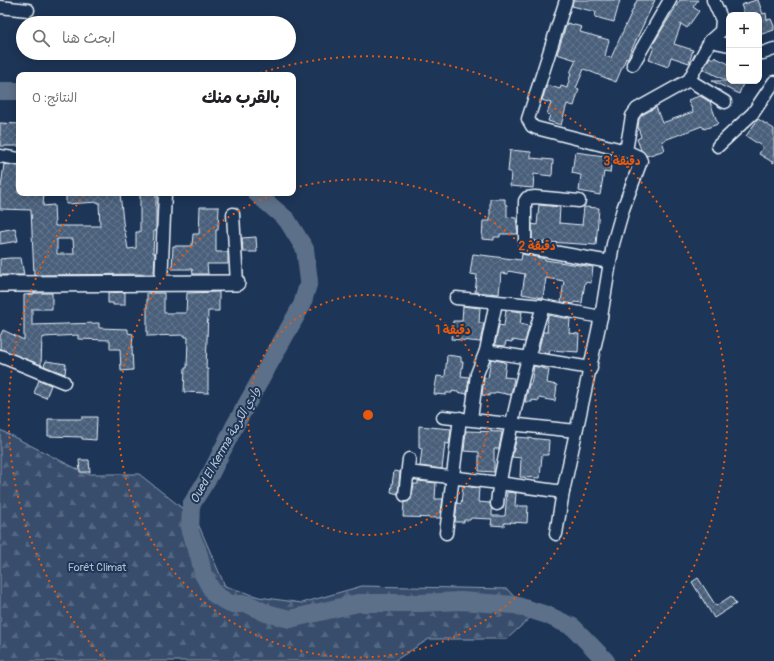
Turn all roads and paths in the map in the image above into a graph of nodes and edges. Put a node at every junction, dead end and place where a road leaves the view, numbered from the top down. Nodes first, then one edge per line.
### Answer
1 (566, 0) edge
2 (670, 0) edge
3 (713, 0) edge
4 (0, 7) edge
5 (28, 10) dead end
6 (710, 41) junction
7 (726, 44) edge
8 (774, 49) edge
9 (762, 53) edge
10 (633, 64) dead end
11 (689, 80) junction
12 (774, 82) edge
13 (724, 102) dead end
14 (718, 146) dead end
15 (626, 151) junction
16 (0, 156) edge
17 (16, 159) edge
18 (165, 196) edge
19 (580, 201) dead end
20 (233, 214) dead end
21 (610, 262) junction
22 (238, 283) joint
23 (0, 284) edge
24 (161, 284) junction
25 (456, 298) dead end
26 (496, 302) junction
27 (543, 306) junction
28 (601, 317) junction
29 (486, 352) junction
30 (0, 356) edge
31 (528, 358) junction
32 (591, 368) junction
33 (64, 382) dead end
34 (443, 417) dead end
35 (466, 418) junction
36 (512, 424) junction
37 (576, 431) junction
38 (410, 459) dead end
39 (408, 472) junction
40 (452, 478) junction
41 (499, 483) junction
42 (563, 492) junction
43 (405, 495) dead end
44 (497, 504) dead end
45 (446, 533) dead end
46 (556, 534) dead end

1 - 15 street
2 - 10 street
3 - 6 street
4 - 5 street
6 - 7 street
6 - 11 street
8 - 9 street
11 - 13 street
11 - 15 street
12 - 14 street
15 - 21 street
16 - 17 street
18 - 24 street
19 - 21 street
20 - 22 street
21 - 28 street
22 - 24 street
23 - 24 street
25 - 26 street
26 - 27 street
26 - 29 street
27 - 28 street
27 - 31 street
28 - 32 street
29 - 31 street
29 - 35 street
30 - 33 street
31 - 32 street
31 - 36 street
32 - 37 street
34 - 35 street
35 - 36 street
35 - 40 street
36 - 37 street
36 - 41 street
37 - 42 street
38 - 39 street
39 - 40 street
39 - 43 street
40 - 41 street
40 - 45 street
41 - 42 street
41 - 44 street
42 - 46 street

